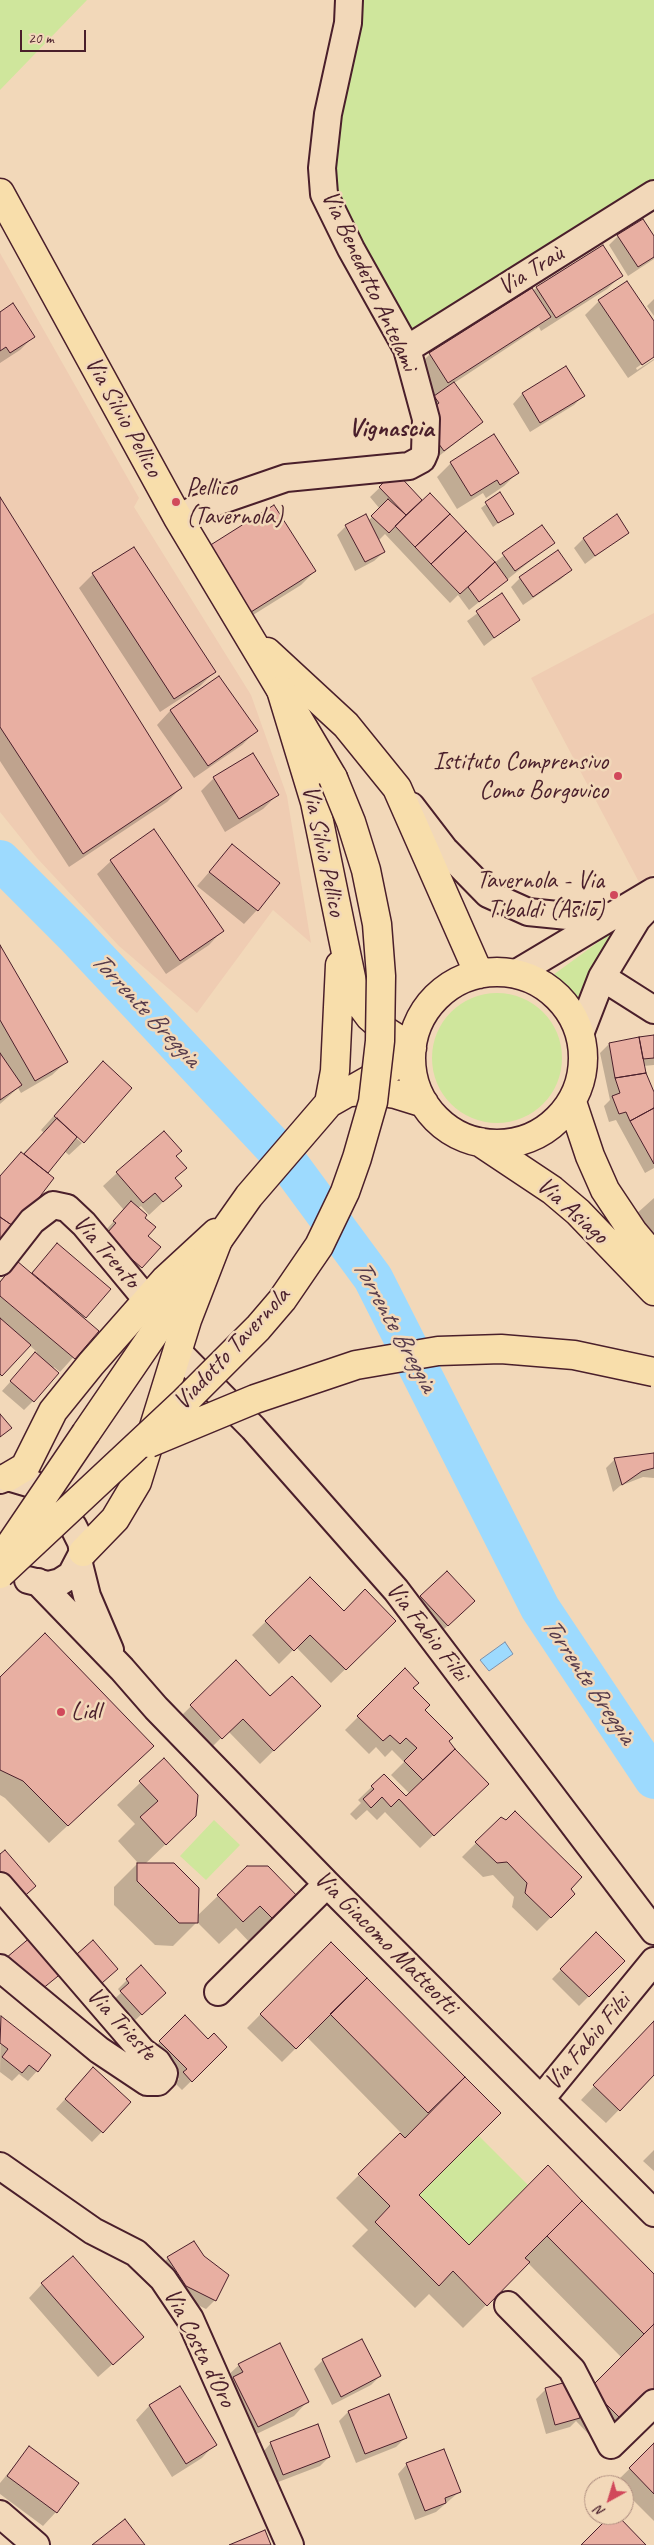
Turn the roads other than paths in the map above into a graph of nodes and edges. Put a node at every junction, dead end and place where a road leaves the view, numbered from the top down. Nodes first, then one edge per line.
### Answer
1 (349, 0) edge
2 (0, 193) edge
3 (651, 202) edge
4 (407, 349) junction
5 (178, 518) junction
6 (249, 640) junction
7 (281, 690) junction
8 (397, 788) junction
9 (654, 891) edge
10 (654, 901) edge
11 (612, 916) junction
12 (341, 935) junction
13 (479, 974) junction
14 (515, 974) junction
15 (602, 977) junction
16 (654, 1010) edge
17 (580, 1034) junction
18 (412, 1048) junction
19 (572, 1102) junction
20 (330, 1103) junction
21 (424, 1103) junction
22 (480, 1142) junction
23 (225, 1229) junction
24 (654, 1257) edge
25 (0, 1262) edge
26 (654, 1291) edge
27 (147, 1300) junction
28 (178, 1351) junction
29 (654, 1372) edge
30 (134, 1449) junction
31 (4, 1479) edge
32 (0, 1554) edge
33 (81, 1558) junction
34 (0, 1560) edge
35 (0, 1574) edge
36 (38, 1582) junction
37 (122, 1669) junction
38 (327, 1884) junction
39 (0, 1886) edge
40 (654, 1931) edge
41 (654, 1961) edge
42 (0, 1968) edge
43 (218, 1992) dead end
44 (541, 2099) junction
45 (0, 2166) edge
46 (654, 2213) edge
47 (508, 2305) dead end
48 (654, 2403) edge
49 (0, 2514) edge
50 (36, 2545) edge
51 (290, 2545) edge

1 - 4 street, Via Benedetto Antelami
2 - 5 main road, Via Silvio Pellico
3 - 4 street, Via Traù
4 - 5 street, Via Benedetto Antelami
5 - 6 main road, Via Silvio Pellico
6 - 7 main road, Via Silvio Pellico
6 - 8 main road, Via Silvio Pellico
7 - 12 main road, Via Silvio Pellico
7 - 30 main road, Viadotto Tavernola, bridge
8 - 11 street
8 - 13 main road, Via Silvio Pellico
9 - 11 street
10 - 15 street
11 - 14 street
12 - 18 main road, Via Silvio Pellico
12 - 20 main road
13 - 14 main road
13 - 18 main road
14 - 17 main road
15 - 16 street
15 - 17 street
17 - 19 main road
18 - 20 main road
18 - 21 main road
19 - 22 main road
19 - 24 main road, Via Asiago
20 - 21 main road
20 - 23 main road
21 - 22 main road
22 - 26 main road, Via Asiago
23 - 27 main road
23 - 28 main road
23 - 34 main road, bridge
25 - 27 street, Via Trento
27 - 31 main road
28 - 33 main road
28 - 40 street, Via Fabio Filzi
29 - 30 main road, bridge
30 - 35 main road, Viadotto Tavernola, bridge
31 - 33 street, Via Giacomo Matteotti
32 - 36 street
33 - 36 street
33 - 37 street, Via Giacomo Matteotti
36 - 37 street, Via Giacomo Matteotti
37 - 38 street, Via Giacomo Matteotti
38 - 43 street
38 - 44 street, Via Giacomo Matteotti
39 - 42 street, Via Trieste
41 - 44 street, Via Fabio Filzi
44 - 46 street, Via Giacomo Matteotti
45 - 51 street, Via Costa d'Oro
47 - 48 street
49 - 50 street

